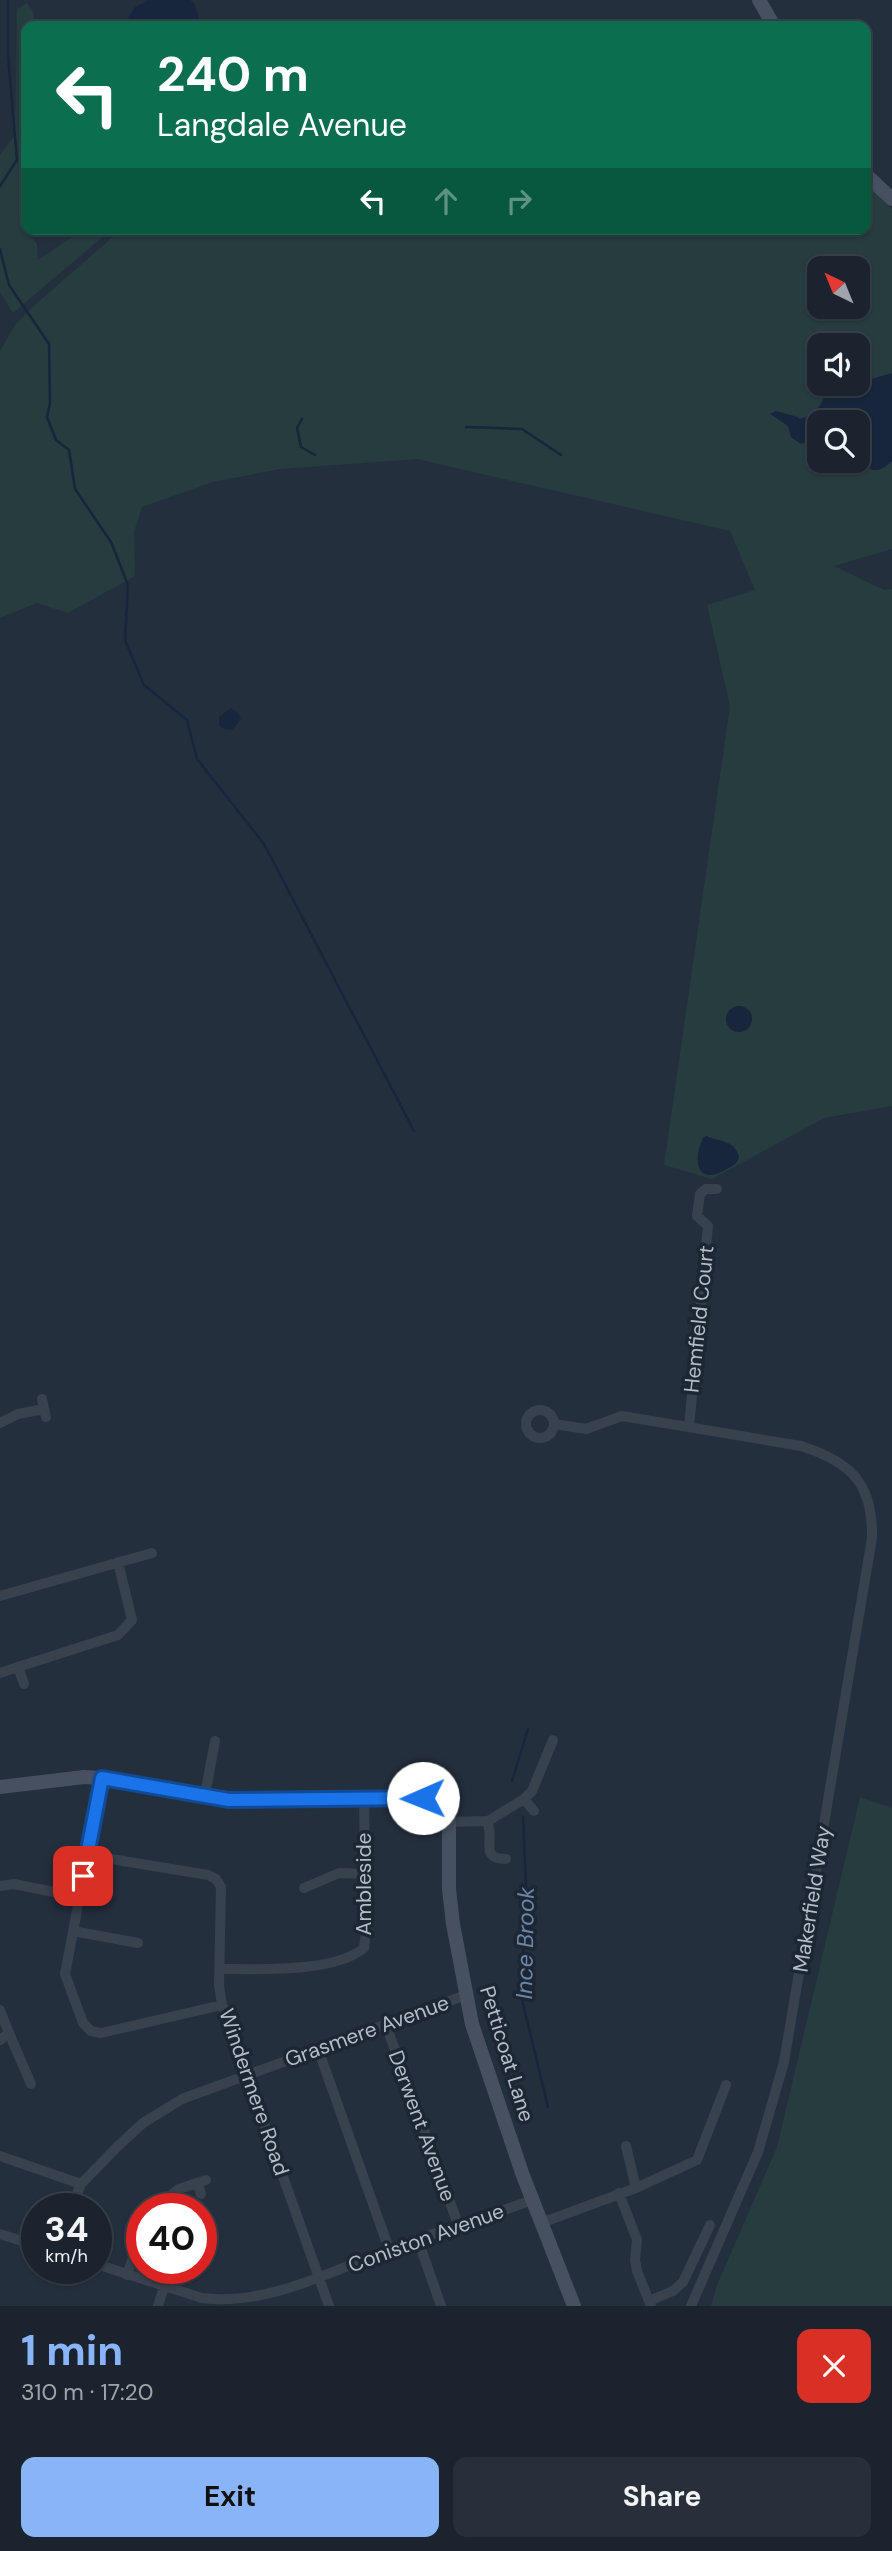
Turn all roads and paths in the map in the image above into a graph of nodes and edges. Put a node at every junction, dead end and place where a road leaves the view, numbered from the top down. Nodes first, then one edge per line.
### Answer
1 (759, 0) edge
2 (771, 21) edge
3 (871, 180) edge
4 (892, 199) edge
5 (717, 1189) dead end
6 (44, 1408) dead end
7 (0, 1423) edge
8 (554, 1424) dead end
9 (689, 1427) junction
10 (152, 1553) dead end
11 (118, 1562) junction
12 (0, 1597) edge
13 (18, 1667) junction
14 (0, 1673) edge
15 (24, 1684) dead end
16 (553, 1740) dead end
17 (215, 1741) dead end
18 (102, 1778) junction
19 (0, 1787) edge
20 (205, 1795) junction
21 (364, 1799) junction
22 (524, 1799) junction
23 (534, 1811) dead end
24 (486, 1821) junction
25 (449, 1822) junction
26 (87, 1855) junction
27 (506, 1859) dead end
28 (364, 1874) junction
29 (1, 1885) edge
30 (304, 1888) dead end
31 (79, 1897) junction
32 (73, 1931) junction
33 (138, 1943) dead end
34 (220, 1969) junction
35 (466, 1995) junction
36 (222, 2005) junction
37 (0, 2010) edge
38 (386, 2025) junction
39 (9, 2033) junction
40 (0, 2040) edge
41 (318, 2049) junction
42 (247, 2074) junction
43 (31, 2084) dead end
44 (726, 2085) dead end
45 (626, 2146) dead end
46 (0, 2155) edge
47 (80, 2184) junction
48 (636, 2188) junction
49 (77, 2193) edge
50 (174, 2193) edge
51 (201, 2193) edge
52 (619, 2193) junction
53 (532, 2200) junction
54 (541, 2223) junction
55 (710, 2225) dead end
56 (458, 2227) junction
57 (0, 2234) edge
58 (418, 2240) junction
59 (21, 2241) edge
60 (389, 2249) junction
61 (319, 2277) junction
62 (155, 2284) edge
63 (164, 2287) junction
64 (650, 2304) edge
65 (159, 2306) edge
66 (329, 2306) edge
67 (442, 2306) edge
68 (574, 2306) edge
69 (691, 2306) edge

1 - 2 street
3 - 4 street
5 - 9 street, Hemfield Court
6 - 7 street
8 - 9 street
9 - 69 street, Makerfield Way
10 - 11 street
11 - 12 street
11 - 13 street
13 - 14 street
13 - 15 street
16 - 22 street
17 - 20 street
18 - 19 street
18 - 20 street
18 - 26 street
20 - 21 street
21 - 25 street, Petticoat Lane
21 - 28 street, Ambleside
22 - 23 street
22 - 24 street
24 - 25 street
24 - 27 street
25 - 35 street, Petticoat Lane
26 - 31 street
26 - 34 street, Windermere Road
28 - 30 street
28 - 34 street, Ambleside
29 - 31 street
31 - 32 street
32 - 33 street
32 - 36 street
34 - 36 street, Windermere Road
35 - 38 street, Grasmere Avenue
35 - 53 street, Petticoat Lane
36 - 42 street, Windermere Road
37 - 39 street
38 - 41 street, Grasmere Avenue
38 - 56 street, Derwent Avenue
39 - 40 street
39 - 43 street
41 - 42 street, Grasmere Avenue
41 - 60 street
42 - 47 street, Grasmere Avenue
42 - 61 street, Windermere Road
44 - 48 street
45 - 48 street
46 - 47 street
47 - 49 street, Grasmere Avenue
48 - 52 street
50 - 51 street
52 - 54 street
52 - 64 street
53 - 54 street, Petticoat Lane
53 - 56 street, Coniston Avenue
54 - 68 street, Petticoat Lane
55 - 64 street
56 - 58 street, Coniston Avenue
57 - 59 street
58 - 60 street, Coniston Avenue
58 - 67 street
60 - 61 street, Coniston Avenue
61 - 63 street, Coniston Avenue
61 - 66 street, Windermere Road
62 - 63 street, Coniston Avenue
63 - 65 street

